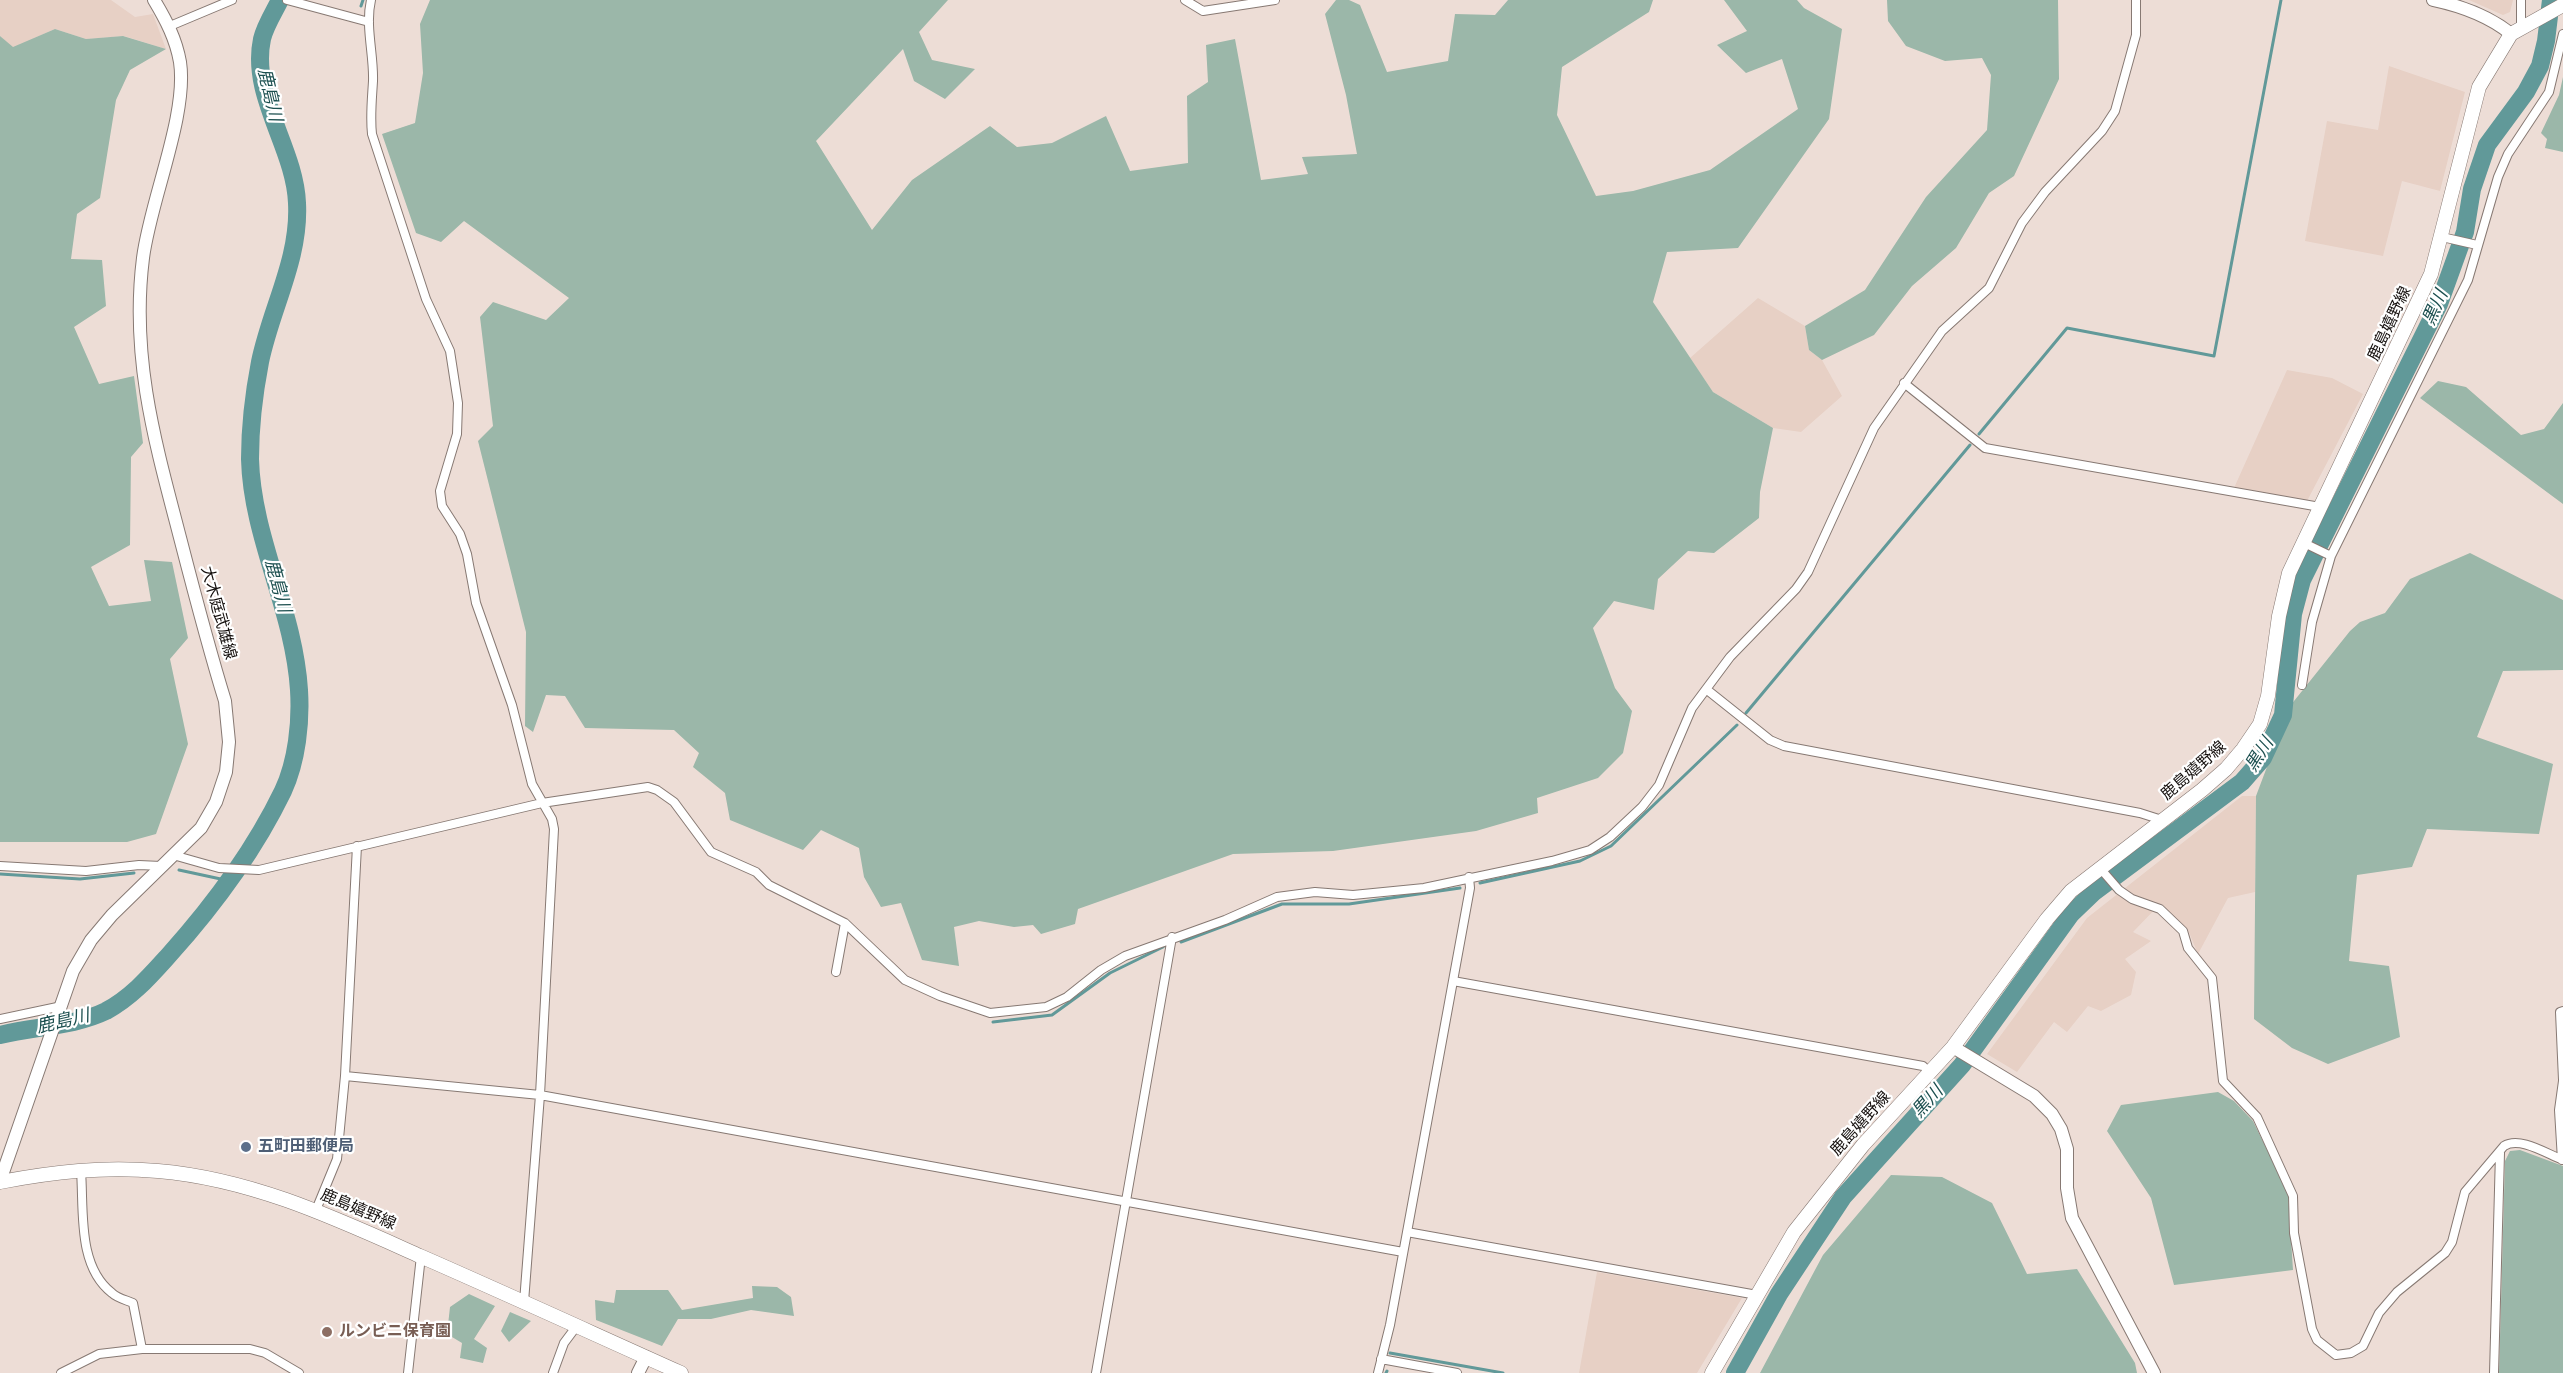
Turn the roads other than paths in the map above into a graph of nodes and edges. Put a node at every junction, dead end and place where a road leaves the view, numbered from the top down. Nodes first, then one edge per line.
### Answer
1 (154, 0) edge
2 (232, 0) edge
3 (288, 0) edge
4 (371, 0) edge
5 (1185, 0) edge
6 (1275, 0) edge
7 (2136, 0) edge
8 (2433, 0) edge
9 (2521, 0) edge
10 (2563, 5) edge
11 (369, 22) junction
12 (170, 26) junction
13 (2521, 27) junction
14 (2563, 34) edge
15 (2446, 238) junction
16 (2475, 245) junction
17 (1905, 383) junction
18 (2320, 507) junction
19 (2306, 544) junction
20 (2328, 554) junction
21 (2302, 685) dead end
22 (1706, 689) junction
23 (542, 803) junction
24 (2162, 820) junction
25 (357, 846) junction
26 (173, 855) junction
27 (0, 866) edge
28 (161, 866) junction
29 (2099, 867) junction
30 (1469, 877) junction
31 (845, 923) junction
32 (1172, 937) junction
33 (836, 972) dead end
34 (1453, 981) junction
35 (62, 1006) junction
36 (2563, 1011) edge
37 (0, 1019) edge
38 (1953, 1047) junction
39 (1929, 1072) junction
40 (345, 1076) junction
41 (2563, 1081) edge
42 (540, 1095) junction
43 (2500, 1152) junction
44 (2563, 1160) edge
45 (81, 1171) junction
46 (0, 1182) edge
47 (1127, 1203) junction
48 (316, 1210) junction
49 (1407, 1232) junction
50 (1403, 1252) junction
51 (421, 1256) junction
52 (1757, 1295) junction
53 (524, 1302) junction
54 (576, 1327) junction
55 (142, 1349) junction
56 (646, 1357) junction
57 (1381, 1359) junction
58 (61, 1373) edge
59 (299, 1373) edge
60 (408, 1373) edge
61 (553, 1373) edge
62 (638, 1373) edge
63 (681, 1373) edge
64 (1096, 1373) edge
65 (1378, 1373) edge
66 (1457, 1373) edge
67 (1712, 1373) edge
68 (2154, 1373) edge
69 (2494, 1373) edge

1 - 12 main road, 大木庭武雄線
2 - 12 street
3 - 11 street
4 - 11 street
5 - 6 street
7 - 17 street
8 - 13 main road
9 - 13 street
10 - 13 main road
11 - 23 street
12 - 26 main road, 大木庭武雄線
13 - 15 main road, 鹿島嬉野線
14 - 16 street
15 - 16 street
15 - 18 main road, 鹿島嬉野線
16 - 20 street
17 - 18 street
17 - 22 street
18 - 19 main road, 鹿島嬉野線
19 - 20 street
19 - 24 main road, 鹿島嬉野線
20 - 21 street
22 - 24 street
22 - 30 street
23 - 25 street
23 - 31 street
23 - 42 street
24 - 29 main road, 鹿島嬉野線
25 - 26 street
25 - 40 street
26 - 28 main road, 大木庭武雄線
27 - 28 street
28 - 35 main road, 大木庭武雄線
29 - 38 main road, 鹿島嬉野線
29 - 43 street
30 - 32 street
30 - 34 street
31 - 32 street
31 - 33 street
32 - 47 street
34 - 39 street
34 - 49 street
35 - 37 street
35 - 46 main road, 大木庭武雄線
36 - 41 street
38 - 39 main road, 鹿島嬉野線
38 - 68 main road
39 - 52 main road, 鹿島嬉野線
40 - 42 street
40 - 48 street
41 - 44 street
42 - 47 street
42 - 53 street
43 - 44 street
43 - 69 street
45 - 46 main road, 鹿島嬉野線
45 - 48 main road, 鹿島嬉野線
45 - 55 street
47 - 50 street
47 - 64 street
48 - 51 main road, 鹿島嬉野線
49 - 50 street
49 - 52 street
50 - 57 street
51 - 53 main road, 鹿島嬉野線
51 - 60 street
52 - 67 main road, 鹿島嬉野線
53 - 54 main road, 鹿島嬉野線
54 - 56 main road, 鹿島嬉野線
54 - 61 street
55 - 58 street
55 - 59 street
56 - 62 main road
56 - 63 main road, 鹿島嬉野線
57 - 65 street
57 - 66 street

